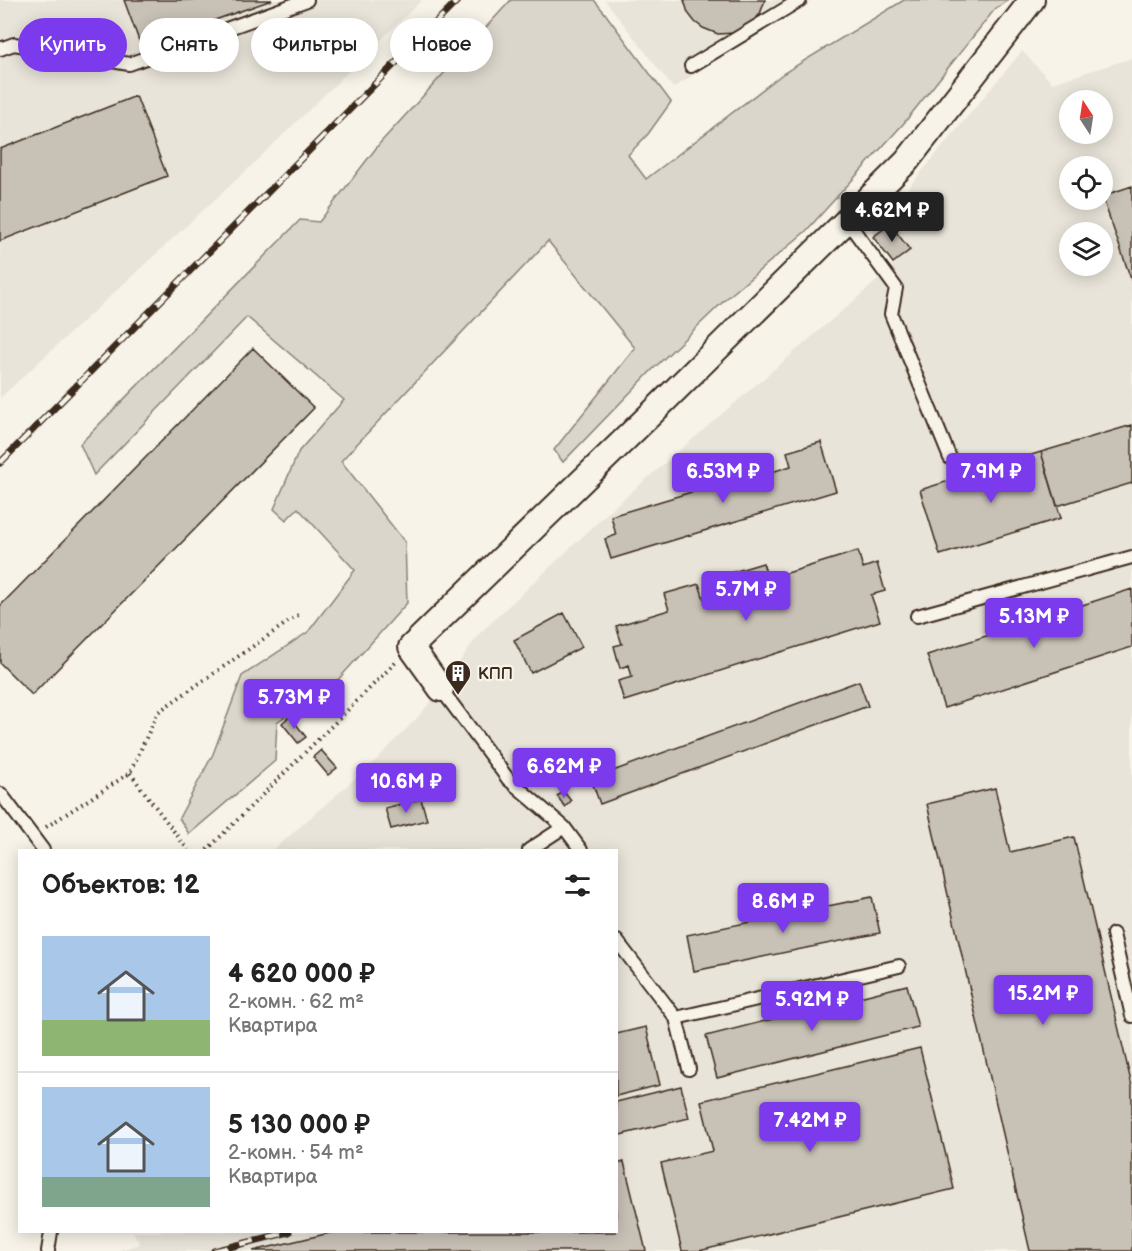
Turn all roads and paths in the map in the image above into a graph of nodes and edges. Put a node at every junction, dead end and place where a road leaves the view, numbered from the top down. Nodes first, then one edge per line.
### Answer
1 (307, 0) edge
2 (800, 0) edge
3 (1032, 0) edge
4 (0, 49) edge
5 (691, 66) dead end
6 (847, 221) junction
7 (950, 458) dead end
8 (1132, 557) edge
9 (301, 614) dead end
10 (917, 616) dead end
11 (411, 647) junction
12 (441, 689) joint
13 (130, 773) junction
14 (1, 794) edge
15 (564, 827) junction
16 (33, 835) junction
17 (42, 849) edge
18 (187, 849) edge
19 (208, 849) edge
20 (531, 849) edge
21 (580, 849) edge
22 (1113, 934) dead end
23 (618, 941) edge
24 (899, 966) dead end
25 (1132, 1016) edge
26 (676, 1018) junction
27 (689, 1069) dead end
28 (51, 1233) edge
29 (48, 1251) edge

1 - 4 lane
2 - 5 lane
3 - 6 street
6 - 7 lane
6 - 11 street
8 - 10 lane
9 - 13 path
11 - 12 street
11 - 19 path
12 - 15 lane
13 - 16 path
13 - 18 path
14 - 16 lane
15 - 20 lane
15 - 21 lane
16 - 17 lane
22 - 25 lane
23 - 26 lane
24 - 26 lane
26 - 27 lane
28 - 29 lane

